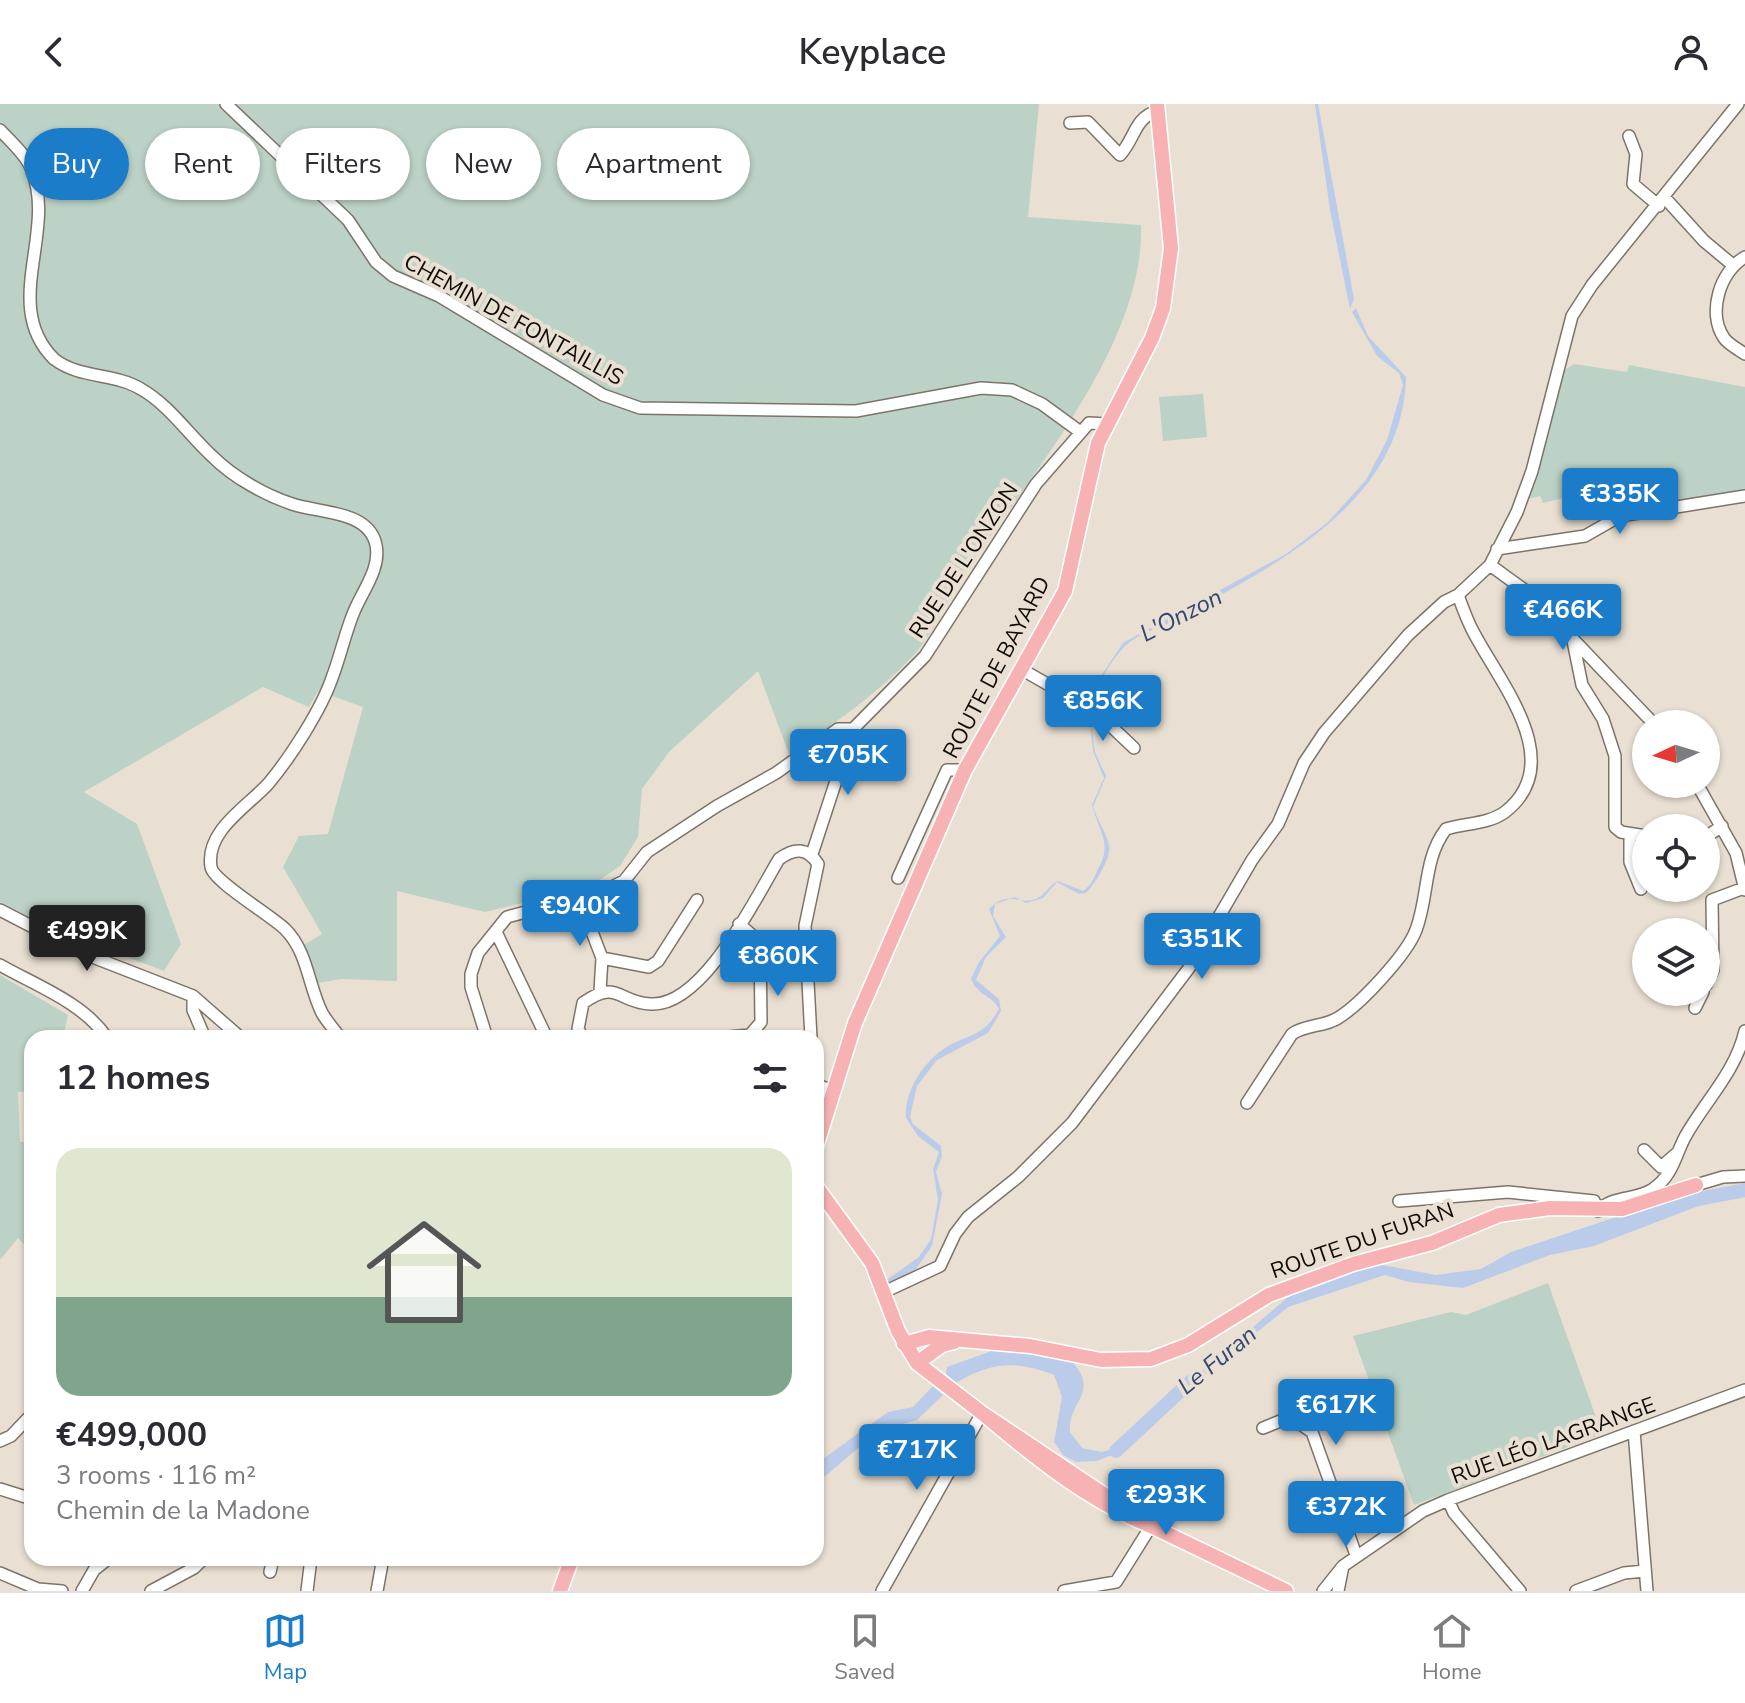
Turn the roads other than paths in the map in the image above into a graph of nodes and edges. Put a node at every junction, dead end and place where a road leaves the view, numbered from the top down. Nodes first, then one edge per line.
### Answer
1 (226, 104) edge
2 (1738, 104) edge
3 (1157, 108) edge
4 (1070, 123) dead end
5 (0, 130) edge
6 (1629, 136) dead end
7 (1662, 202) junction
8 (1745, 257) edge
9 (1734, 266) junction
10 (1745, 354) edge
11 (1106, 424) junction
12 (1079, 431) junction
13 (1745, 496) edge
14 (1497, 549) junction
15 (1490, 565) junction
16 (1458, 595) junction
17 (1572, 636) junction
18 (1021, 669) junction
19 (1641, 710) edge
20 (853, 729) junction
21 (1134, 748) dead end
22 (965, 770) junction
23 (1705, 798) edge
24 (1722, 826) joint
25 (1630, 834) joint
26 (812, 854) junction
27 (1632, 867) edge
28 (898, 878) dead end
29 (1745, 889) edge
30 (579, 898) junction
31 (697, 900) dead end
32 (0, 910) edge
33 (1712, 918) edge
34 (739, 924) junction
35 (497, 934) junction
36 (602, 958) junction
37 (0, 965) edge
38 (600, 991) junction
39 (193, 996) junction
40 (102, 1030) edge
41 (202, 1030) edge
42 (232, 1030) edge
43 (334, 1030) edge
44 (484, 1030) edge
45 (543, 1030) edge
46 (579, 1030) edge
47 (754, 1030) edge
48 (811, 1030) edge
49 (1745, 1031) edge
50 (824, 1081) edge
51 (1247, 1103) dead end
52 (1644, 1150) dead end
53 (1680, 1151) junction
54 (1745, 1176) edge
55 (1696, 1185) joint
56 (824, 1196) edge
57 (1399, 1201) dead end
58 (1598, 1211) junction
59 (884, 1292) junction
60 (958, 1341) junction
61 (904, 1344) junction
62 (917, 1363) junction
63 (1745, 1390) edge
64 (982, 1413) junction
65 (24, 1422) edge
66 (1263, 1428) dead end
67 (1634, 1431) junction
68 (1618, 1437) junction
69 (0, 1441) edge
70 (1634, 1464) junction
71 (0, 1489) edge
72 (24, 1496) edge
73 (1448, 1500) junction
74 (1151, 1526) junction
75 (1356, 1555) junction
76 (99, 1566) edge
77 (194, 1566) edge
78 (271, 1566) edge
79 (310, 1566) edge
80 (382, 1566) edge
81 (569, 1566) edge
82 (1343, 1566) junction
83 (1645, 1571) junction
84 (270, 1572) dead end
85 (0, 1573) edge
86 (185, 1573) junction
87 (62, 1591) edge
88 (82, 1591) edge
89 (151, 1591) edge
90 (179, 1591) edge
91 (307, 1591) edge
92 (377, 1591) edge
93 (560, 1591) edge
94 (882, 1591) edge
95 (1064, 1591) edge
96 (1286, 1591) edge
97 (1323, 1591) edge
98 (1338, 1591) edge
99 (1520, 1591) edge
100 (1576, 1591) edge
101 (1647, 1591) edge

1 - 12 street, CHEMIN DE FONTAILLIS
2 - 7 street
3 - 4 street
3 - 11 main road, ROUTE DE BAYARD
5 - 43 street
6 - 7 street
7 - 9 street
7 - 14 street
8 - 9 street
9 - 10 street
11 - 12 street
11 - 18 main road, ROUTE DE BAYARD
12 - 20 street, RUE DE L'ONZON
13 - 14 street
14 - 15 street
15 - 16 street
15 - 17 street
16 - 51 street
16 - 59 street
17 - 19 street
17 - 25 street
18 - 21 street
18 - 22 main road, ROUTE DE BAYARD
20 - 26 street
20 - 30 street
22 - 28 street
22 - 50 main road, ROUTE DE BAYARD
23 - 24 street
24 - 29 street
25 - 27 street
26 - 34 street
26 - 48 street
29 - 33 street
30 - 35 street
30 - 36 street
31 - 36 street
32 - 39 street
34 - 38 street
34 - 47 street
35 - 44 street
35 - 45 street
36 - 38 street
37 - 40 street
38 - 46 street
39 - 41 street
39 - 42 street
49 - 53 street
52 - 53 street
53 - 58 street
54 - 55 street
55 - 58 main road, ROUTE DU FURAN
56 - 59 main road
57 - 58 street
58 - 60 main road, ROUTE DU FURAN
59 - 61 main road
60 - 61 main road, ROUTE DU FURAN
60 - 62 main road
61 - 62 main road
62 - 64 main road
63 - 67 street, RUE LÉO LAGRANGE
64 - 74 main road
64 - 94 street
65 - 69 street
66 - 75 street
67 - 68 street, RUE LÉO LAGRANGE
67 - 70 street
68 - 70 street
68 - 73 street, RUE LÉO LAGRANGE
70 - 83 street
71 - 72 street
73 - 75 street, RUE LÉO LAGRANGE
73 - 99 street
74 - 95 street
74 - 96 main road
75 - 82 street, RUE LÉO LAGRANGE
76 - 88 street
77 - 86 street
78 - 84 street
79 - 91 street
80 - 92 street
81 - 93 main road
82 - 97 street, RUE LÉO LAGRANGE
82 - 98 street
83 - 100 street
83 - 101 street
85 - 87 street
86 - 89 street
86 - 90 street

